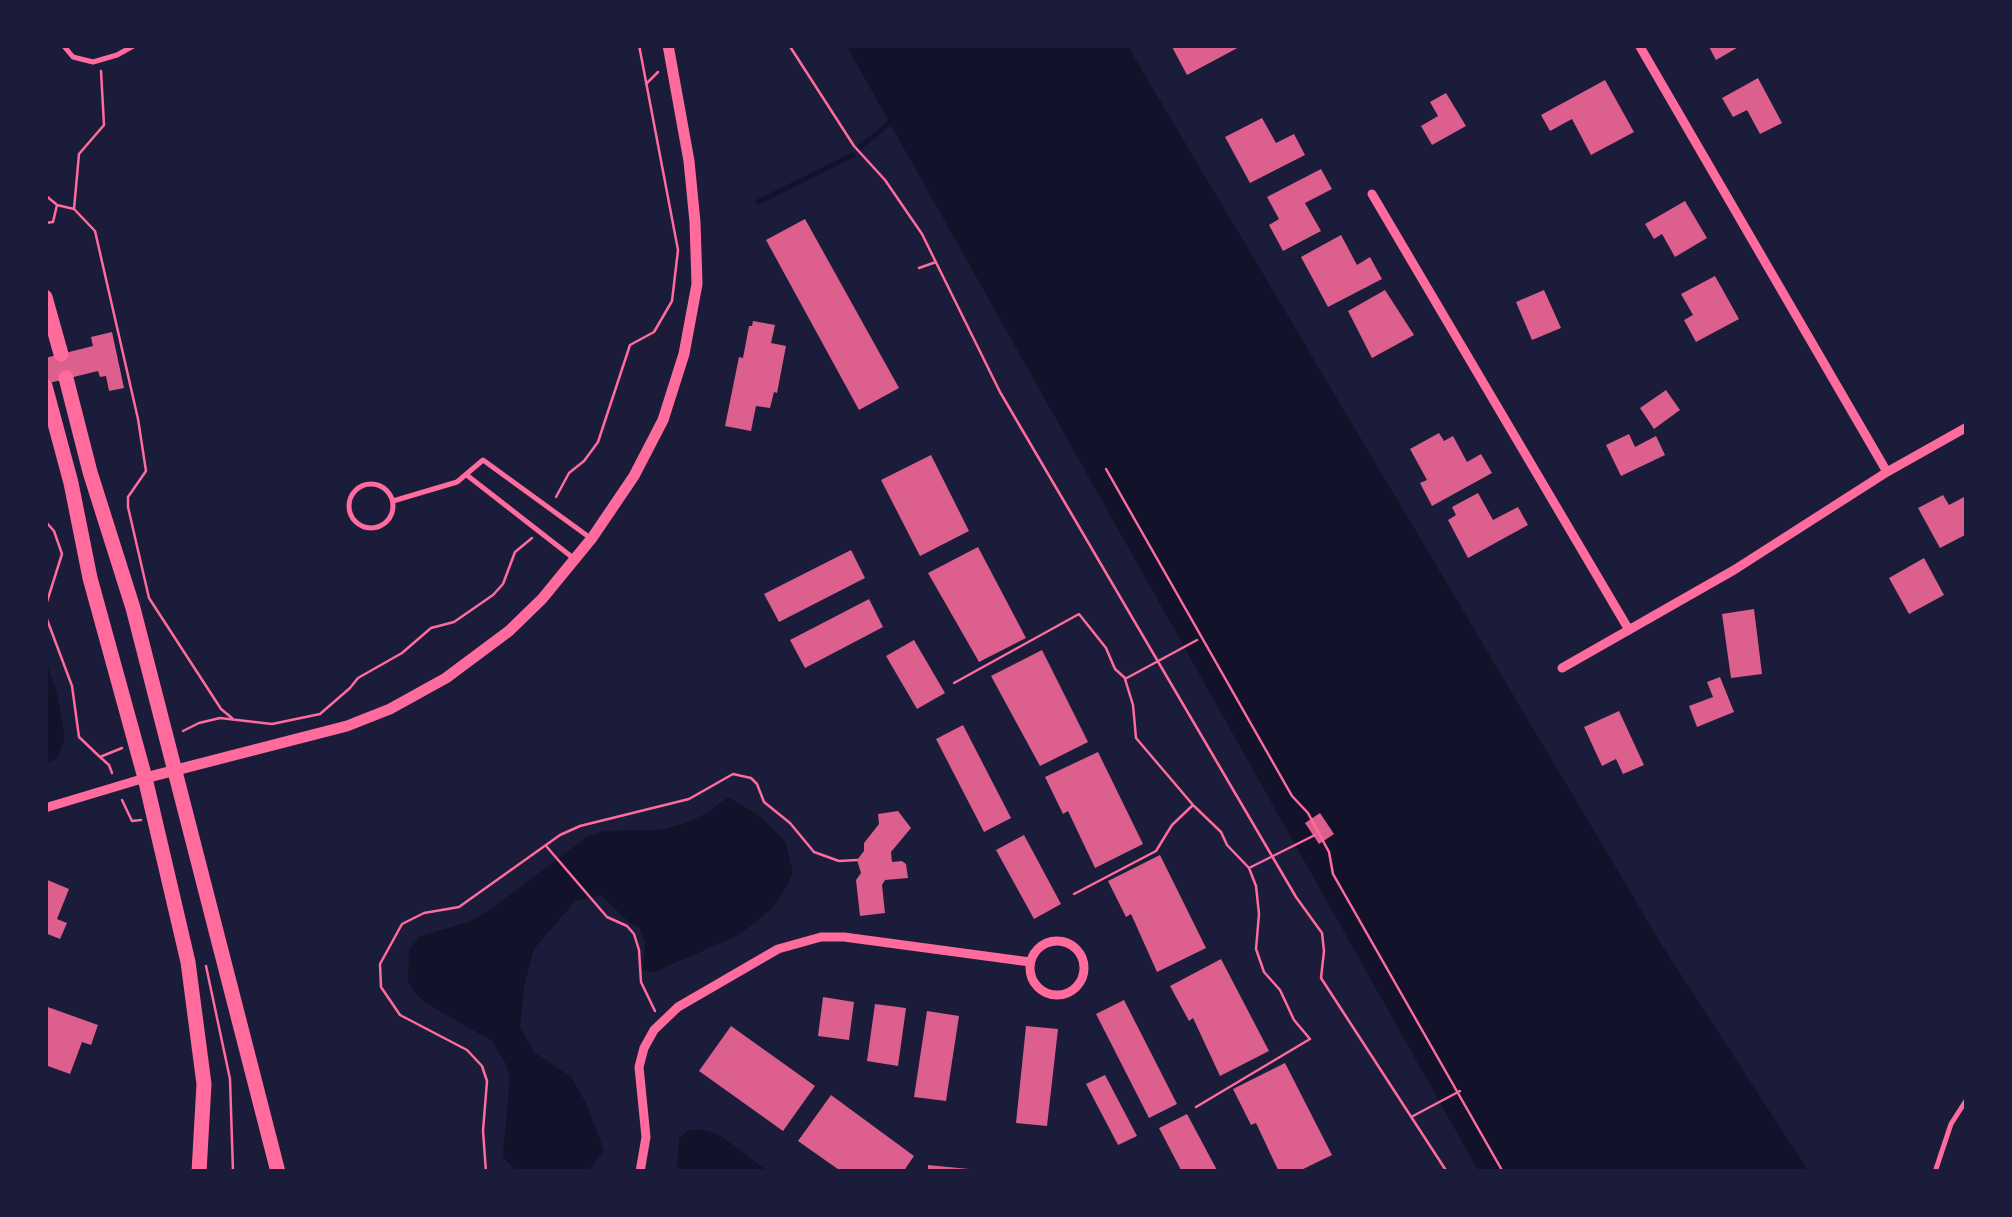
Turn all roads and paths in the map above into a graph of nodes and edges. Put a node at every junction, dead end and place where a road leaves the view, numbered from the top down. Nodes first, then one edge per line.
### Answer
1 (63, 45) edge
2 (136, 45) edge
3 (639, 45) edge
4 (668, 45) edge
5 (789, 45) edge
6 (1639, 45) edge
7 (102, 60) junction
8 (1372, 194) dead end
9 (45, 195) edge
10 (57, 205) junction
11 (74, 209) junction
12 (45, 224) edge
13 (936, 262) junction
14 (919, 268) dead end
15 (45, 296) edge
16 (61, 354) dead end
17 (66, 378) dead end
18 (45, 386) edge
19 (1967, 428) edge
20 (1106, 470) dead end
21 (1887, 472) junction
22 (468, 476) junction
23 (393, 501) junction
24 (550, 510) junction
25 (45, 521) edge
26 (539, 531) junction
27 (592, 538) junction
28 (576, 560) junction
29 (45, 608) edge
30 (45, 614) edge
31 (1629, 630) junction
32 (1196, 640) dead end
33 (1158, 660) junction
34 (1562, 668) dead end
35 (1126, 679) junction
36 (954, 684) dead end
37 (232, 719) junction
38 (166, 736) junction
39 (136, 744) junction
40 (100, 758) junction
41 (109, 765) dead end
42 (176, 770) junction
43 (145, 778) junction
44 (123, 804) dead end
45 (1193, 805) junction
46 (45, 808) edge
47 (138, 820) dead end
48 (1316, 835) dead end
49 (546, 846) junction
50 (1274, 857) junction
51 (857, 860) dead end
52 (1248, 868) junction
53 (1074, 894) dead end
54 (1030, 962) junction
55 (660, 1022) junction
56 (1460, 1091) dead end
57 (1967, 1098) edge
58 (1196, 1107) dead end
59 (1411, 1116) junction
60 (200, 1172) edge
61 (278, 1172) edge
62 (486, 1172) edge
63 (640, 1172) edge
64 (1447, 1172) edge
65 (1502, 1172) edge
66 (1936, 1172) edge

1 - 7 lane
2 - 7 lane
3 - 24 path
4 - 27 street
5 - 13 path
6 - 21 street
7 - 11 path
8 - 31 street
9 - 10 path
10 - 11 path
10 - 12 path
11 - 37 path
13 - 14 path
13 - 33 path
15 - 16 main road
17 - 38 main road
18 - 39 main road
19 - 21 street
20 - 65 path
21 - 31 street
22 - 23 lane
22 - 24 lane
22 - 26 lane
23 - 23 lane
24 - 27 lane
25 - 29 path
26 - 28 lane
26 - 37 path
27 - 28 street
28 - 42 street
30 - 40 path
31 - 34 street
32 - 33 path
33 - 35 path
33 - 50 path
35 - 36 path
35 - 45 path
37 - 38 path
38 - 42 main road
39 - 40 path
39 - 43 main road
40 - 41 path
42 - 43 street
42 - 61 main road
43 - 46 street
43 - 60 main road
44 - 47 path
45 - 52 path
45 - 53 path
48 - 50 path
49 - 51 path
49 - 55 path
49 - 62 path
50 - 52 path
50 - 59 path
52 - 58 path
54 - 54 street
54 - 55 street
55 - 63 street
56 - 59 path
57 - 66 lane
59 - 64 path

